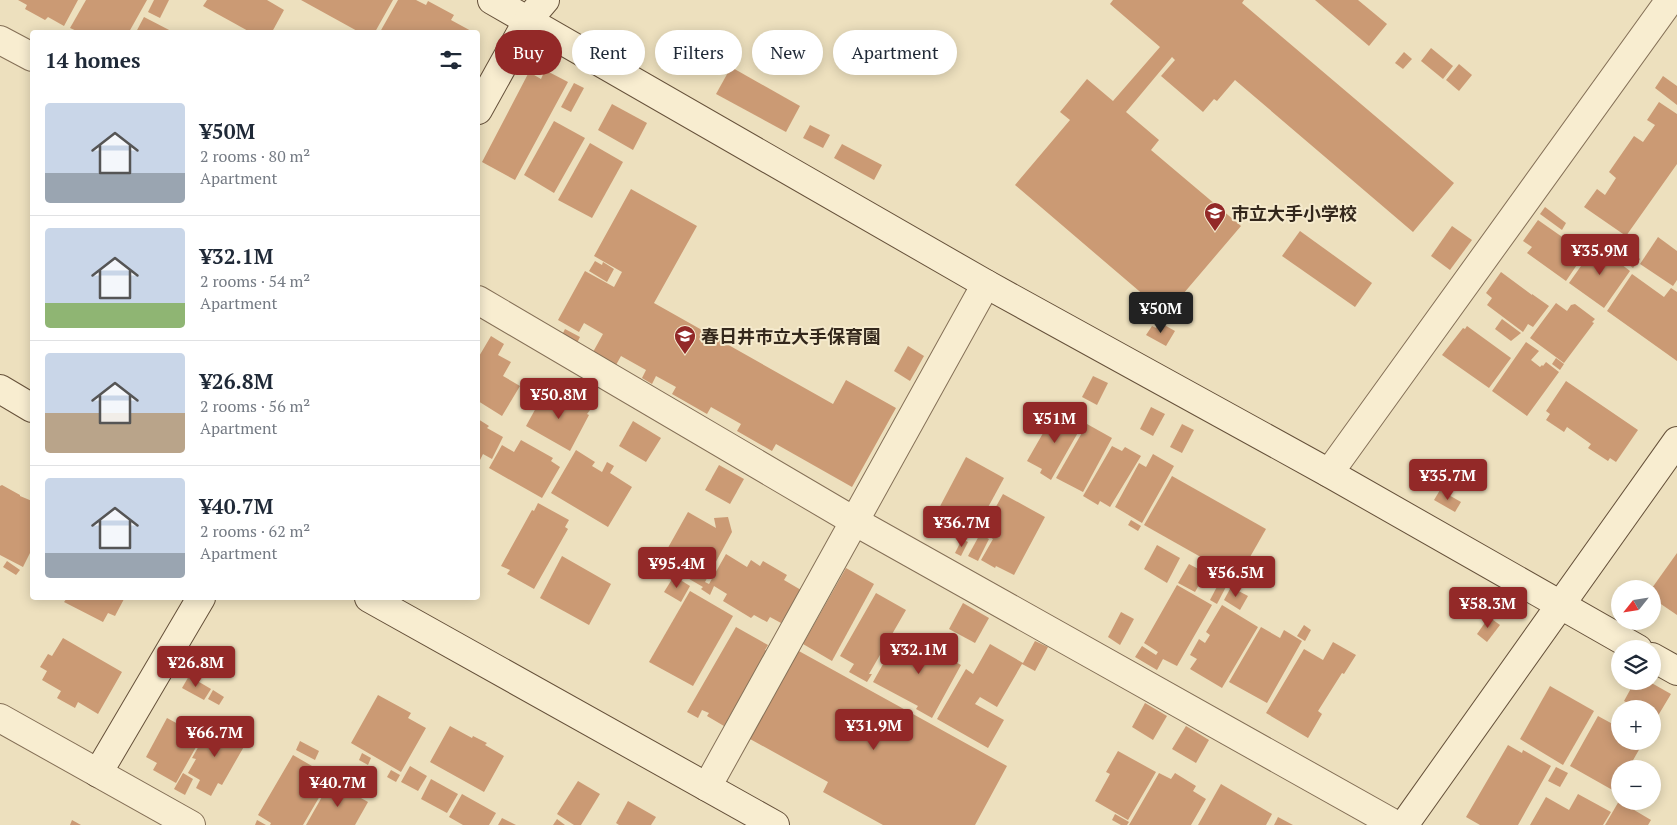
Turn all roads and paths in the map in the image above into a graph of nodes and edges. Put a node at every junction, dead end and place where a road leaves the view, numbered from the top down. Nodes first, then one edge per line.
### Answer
1 (492, 0) edge
2 (1670, 0) edge
3 (536, 10) edge
4 (0, 40) edge
5 (30, 56) edge
6 (480, 107) edge
7 (986, 284) junction
8 (480, 301) edge
9 (0, 389) edge
10 (30, 407) edge
11 (1677, 441) edge
12 (1329, 473) junction
13 (854, 521) junction
14 (201, 600) edge
15 (373, 600) edge
16 (1560, 605) junction
17 (1622, 640) edge
18 (1661, 662) edge
19 (1677, 671) edge
20 (0, 718) edge
21 (98, 773) junction
22 (706, 787) junction
23 (191, 825) edge
24 (775, 825) edge
25 (1396, 825) edge
26 (1404, 825) edge

1 - 3 street
2 - 12 street
3 - 6 street
3 - 7 street
4 - 5 street
7 - 12 street
7 - 13 street
8 - 13 street
9 - 10 street
11 - 16 street
12 - 16 street
13 - 22 street
13 - 25 street
14 - 21 street
15 - 22 street
16 - 17 street
16 - 26 street
18 - 19 street
20 - 21 street
21 - 23 street
22 - 24 street

